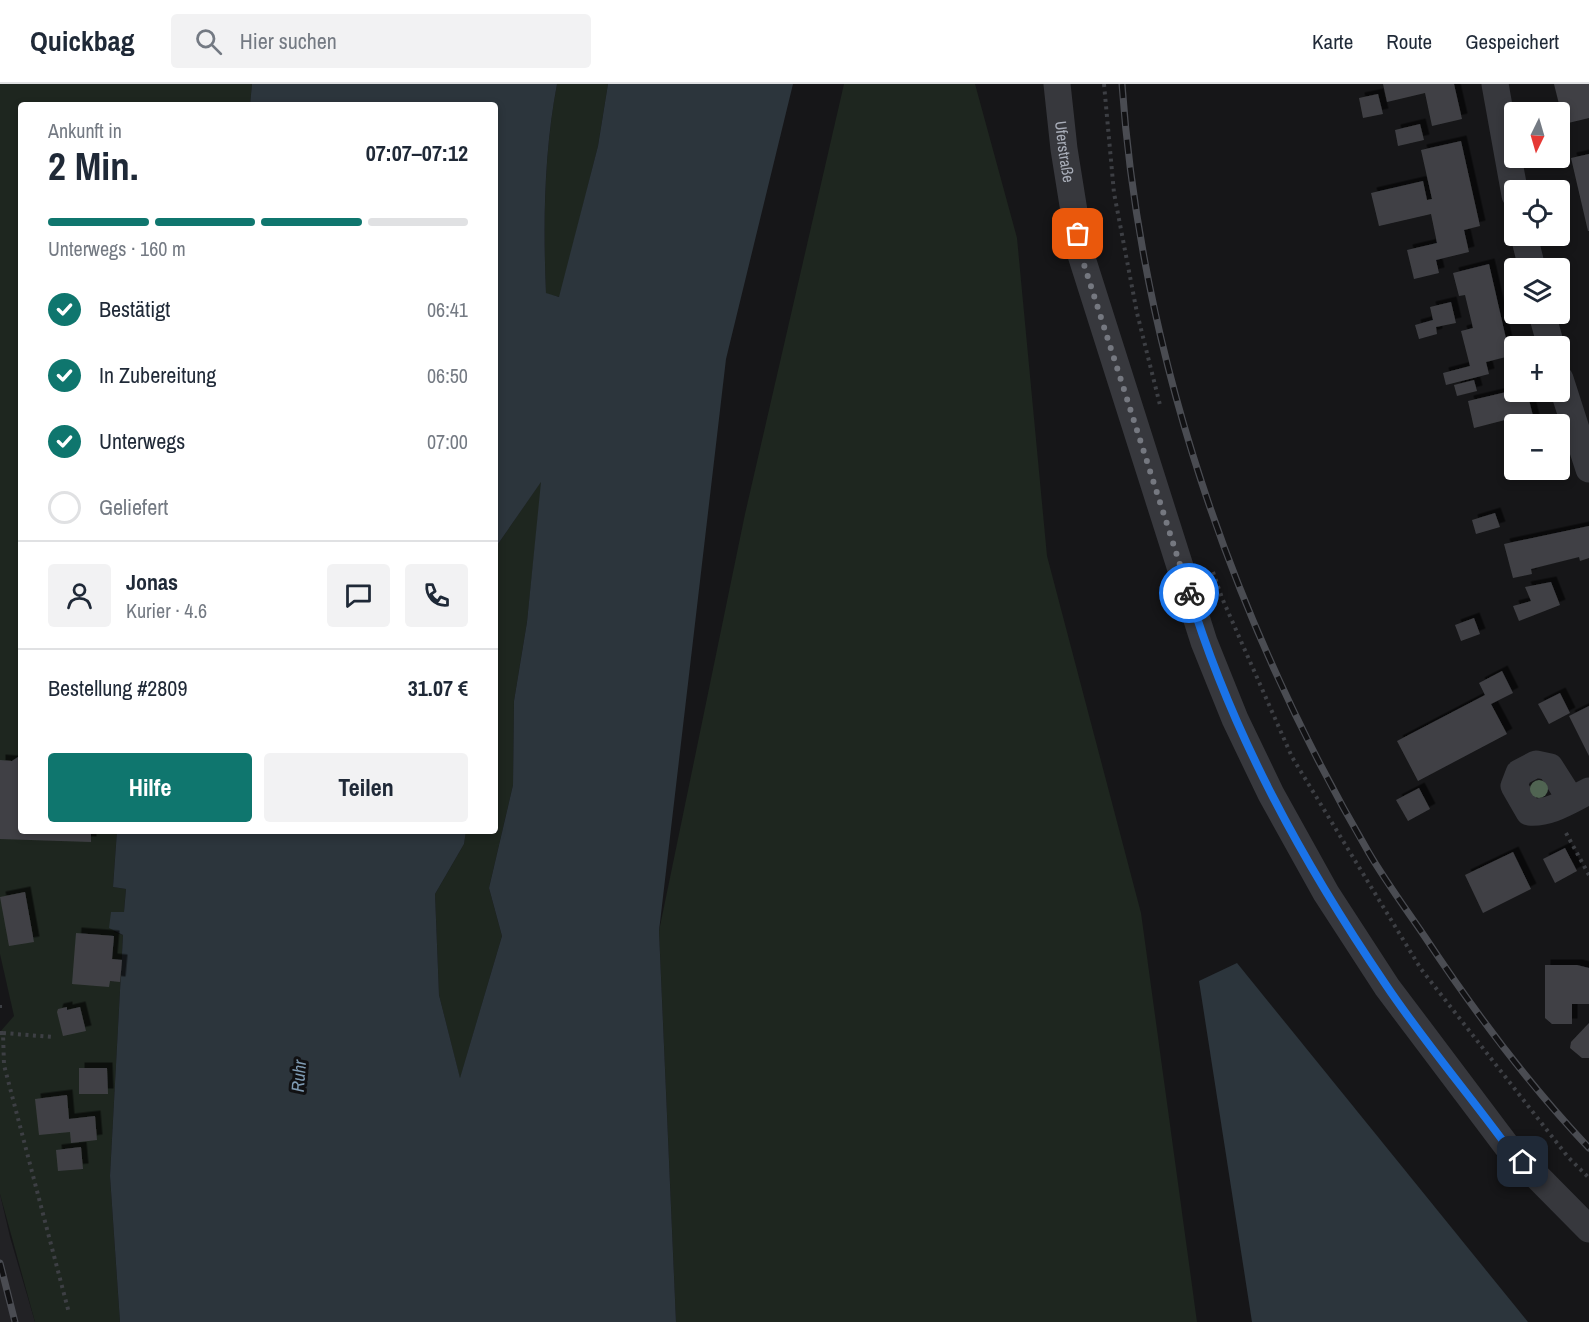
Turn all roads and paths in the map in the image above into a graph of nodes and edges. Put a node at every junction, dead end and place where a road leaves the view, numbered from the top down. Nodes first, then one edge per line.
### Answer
1 (1057, 84) edge
2 (1104, 84) edge
3 (1495, 84) edge
4 (1512, 180) edge
5 (1567, 402) edge
6 (1160, 406) dead end
7 (1589, 469) edge
8 (1211, 564) dead end
9 (1571, 800) edge
10 (1589, 875) edge
11 (1, 1033) edge
12 (52, 1037) dead end
13 (1589, 1178) edge
14 (1589, 1229) edge
15 (69, 1313) dead end

1 - 14 street, Uferstraße
2 - 6 path
3 - 4 street
5 - 7 street
8 - 13 path
9 - 10 path
11 - 12 path
11 - 15 path

